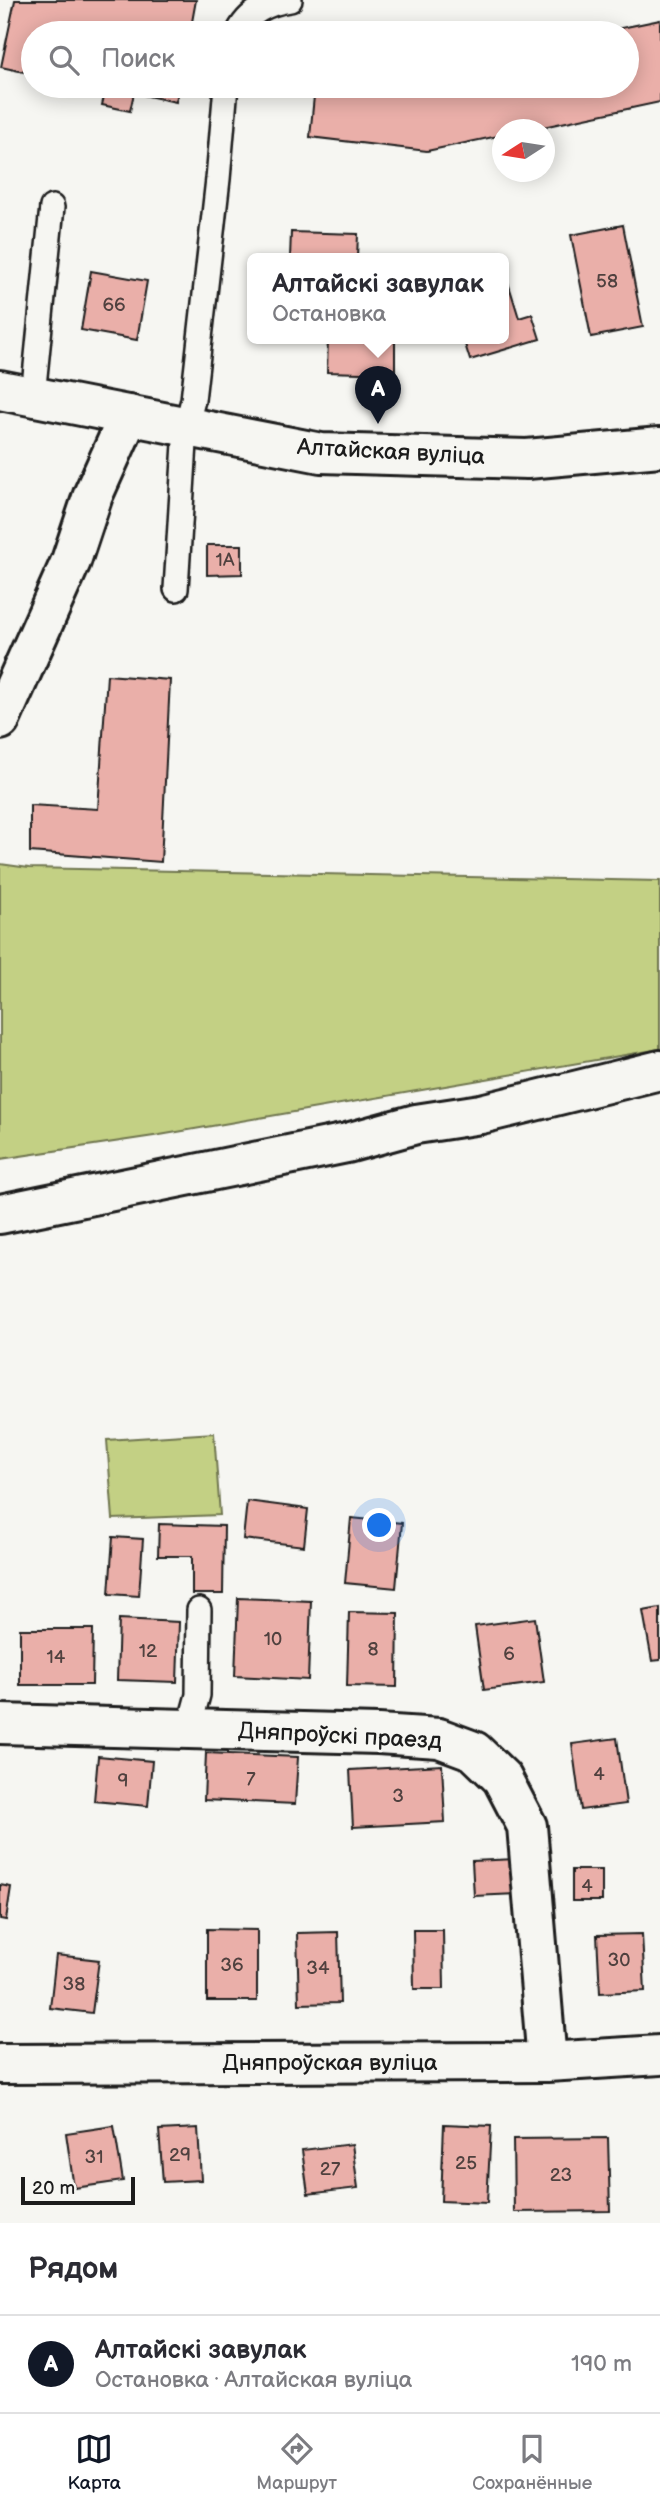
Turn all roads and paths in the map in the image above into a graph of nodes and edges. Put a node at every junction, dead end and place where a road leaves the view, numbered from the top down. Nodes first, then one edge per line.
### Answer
1 (290, 0) edge
2 (244, 21) edge
3 (225, 98) edge
4 (52, 207) dead end
5 (16, 393) edge
6 (129, 415) junction
7 (186, 427) junction
8 (660, 447) edge
9 (176, 589) dead end
10 (0, 720) edge
11 (660, 1070) edge
12 (0, 1214) edge
13 (199, 1610) dead end
14 (0, 1724) edge
15 (189, 1728) junction
16 (660, 2055) edge
17 (547, 2062) junction
18 (0, 2064) edge

1 - 2 lane
3 - 7 lane
4 - 5 lane
5 - 6 street, Алтайская вуліца
6 - 7 street, Алтайская вуліца
6 - 10 street
7 - 8 street, Алтайская вуліца
7 - 9 lane
11 - 12 street
13 - 15 lane
14 - 15 street, Дняпроўскі праезд
15 - 17 street, Дняпроўскі праезд
16 - 17 street, Дняпроўская вуліца
17 - 18 street, Дняпроўская вуліца

